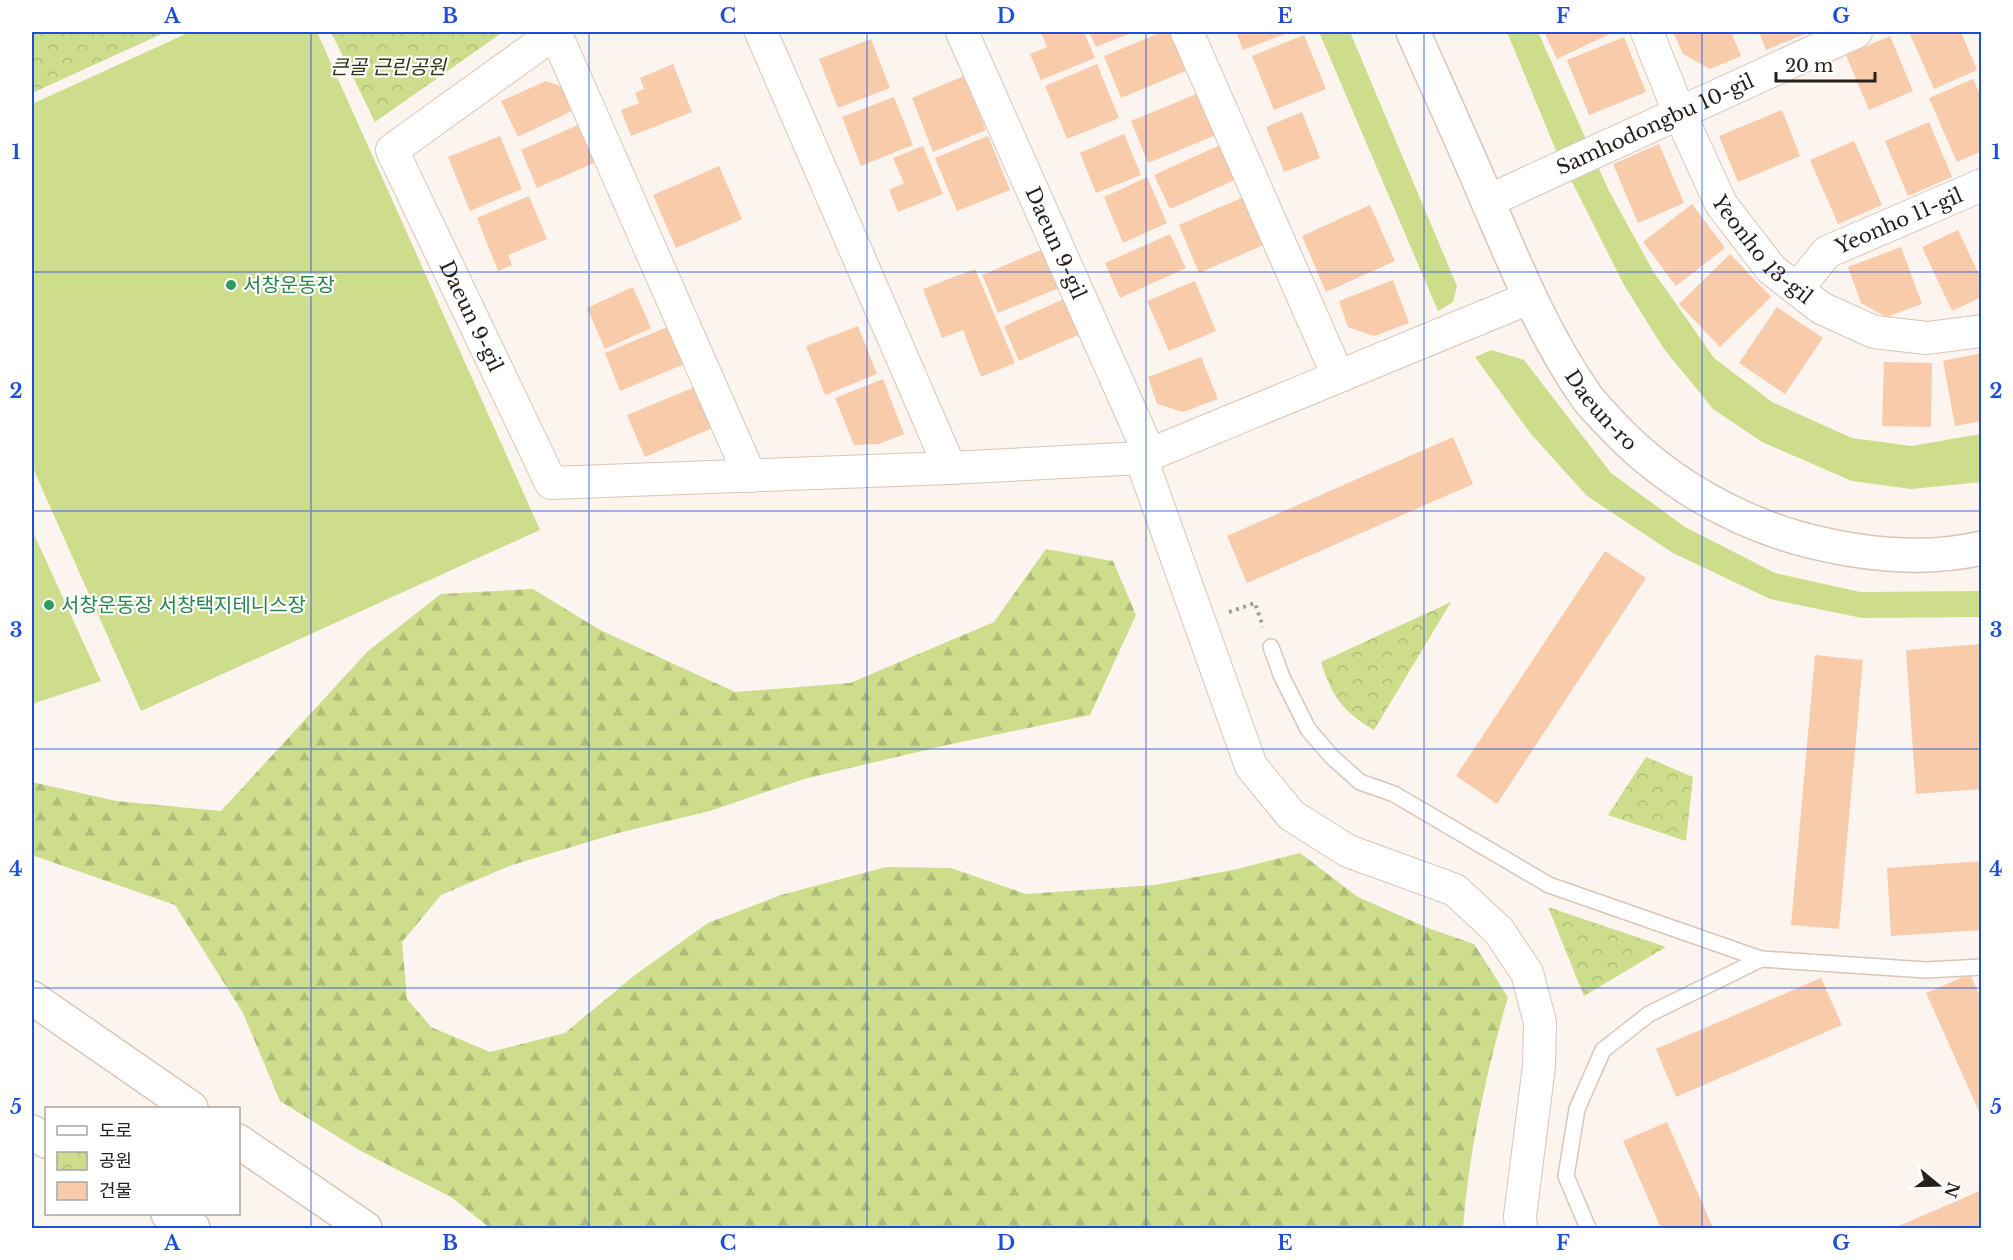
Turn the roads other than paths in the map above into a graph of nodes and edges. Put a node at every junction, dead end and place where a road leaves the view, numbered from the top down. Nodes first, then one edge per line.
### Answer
1 (555, 32) edge
2 (761, 32) edge
3 (962, 32) edge
4 (1187, 32) edge
5 (1413, 32) edge
6 (1647, 32) edge
7 (1856, 32) edge
8 (1679, 112) junction
9 (1982, 185) edge
10 (1488, 201) junction
11 (1797, 290) junction
12 (1529, 298) junction
13 (1982, 330) edge
14 (1338, 376) junction
15 (1145, 456) junction
16 (950, 468) junction
17 (750, 476) junction
18 (1982, 548) edge
19 (1271, 647) road end
20 (1761, 959) junction
21 (1982, 967) edge
22 (32, 998) edge
23 (190, 1107) edge
24 (32, 1132) edge
25 (45, 1140) edge
26 (240, 1142) edge
27 (170, 1215) edge
28 (193, 1228) edge
29 (364, 1228) edge
30 (1521, 1228) edge
31 (1588, 1228) edge

1 - 17 street, Daeun 9-gil
1 - 17 street, Daeun 9-gil
2 - 16 street
3 - 15 street, Daeun 9-gil
4 - 14 street
5 - 10 main road, Daeun-ro
6 - 8 street, Yeonho 13-gil
7 - 8 street, Samhodongbu 10-gil
8 - 10 street, Samhodongbu 10-gil
8 - 11 street, Yeonho 13-gil
9 - 11 street, Yeonho 11-gil
10 - 12 main road, Daeun-ro
11 - 13 street, Yeonho 13-gil
12 - 14 street, Daeun 9-gil
12 - 18 main road, Daeun-ro
14 - 15 street, Daeun 9-gil
15 - 16 street, Daeun 9-gil
15 - 30 street
16 - 17 street, Daeun 9-gil
19 - 20 lane
20 - 21 lane
20 - 31 lane
22 - 23 main road
24 - 25 main road
26 - 29 main road
27 - 28 main road

